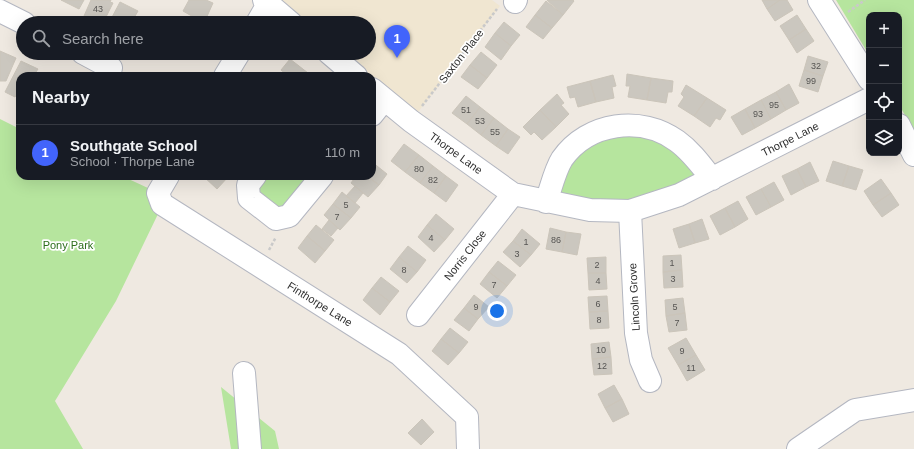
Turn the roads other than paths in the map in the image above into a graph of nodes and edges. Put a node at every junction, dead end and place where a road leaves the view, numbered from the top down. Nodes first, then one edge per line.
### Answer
1 (819, 0) edge
2 (266, 2) edge
3 (0, 11) edge
4 (260, 16) edge
5 (283, 16) edge
6 (16, 19) edge
7 (96, 60) edge
8 (235, 60) edge
9 (111, 68) dead end
10 (227, 72) edge
11 (866, 74) edge
12 (376, 101) edge
13 (866, 101) edge
14 (902, 131) edge
15 (914, 155) edge
16 (712, 178) junction
17 (166, 180) edge
18 (252, 180) edge
19 (319, 180) edge
20 (513, 194) junction
21 (546, 202) junction
22 (630, 211) junction
23 (418, 316) dead end
24 (244, 373) dead end
25 (650, 381) dead end
26 (914, 400) edge
27 (250, 449) edge
28 (468, 449) edge
29 (798, 449) edge

1 - 11 street
2 - 4 street
2 - 5 street
3 - 6 street
7 - 9 street
8 - 10 street
12 - 20 street, Thorpe Lane
13 - 16 street, Thorpe Lane
14 - 15 street
16 - 21 street
16 - 22 street, Thorpe Lane
17 - 28 street, Finthorpe Lane
18 - 19 street
20 - 21 street, Thorpe Lane
20 - 23 street, Norris Close
21 - 22 street, Thorpe Lane
22 - 25 street, Lincoln Grove
24 - 27 street
26 - 29 street

